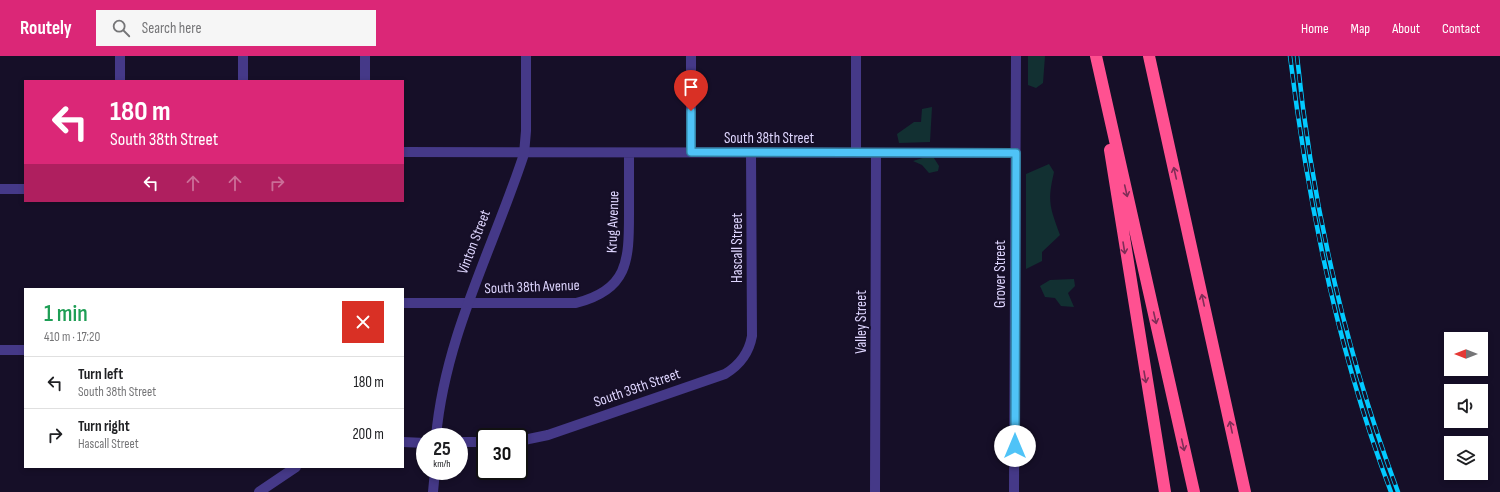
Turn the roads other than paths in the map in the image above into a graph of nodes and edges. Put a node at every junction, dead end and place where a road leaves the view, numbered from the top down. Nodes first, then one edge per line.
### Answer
1 (120, 56) edge
2 (243, 56) edge
3 (365, 56) edge
4 (526, 56) edge
5 (691, 56) edge
6 (856, 56) edge
7 (1016, 56) edge
8 (1149, 56) edge
9 (1096, 57) edge
10 (120, 80) edge
11 (243, 80) edge
12 (365, 80) edge
13 (404, 152) edge
14 (691, 152) junction
15 (856, 152) junction
16 (629, 153) junction
17 (751, 153) junction
18 (876, 153) junction
19 (1016, 153) junction
20 (524, 154) junction
21 (0, 189) edge
22 (24, 189) edge
23 (610, 288) joint
24 (404, 303) edge
25 (467, 304) junction
26 (750, 343) joint
27 (0, 350) edge
28 (24, 350) edge
29 (437, 428) edge
30 (528, 439) edge
31 (404, 442) edge
32 (416, 443) edge
33 (1235, 444) junction
34 (295, 468) edge
35 (434, 480) edge
36 (259, 492) edge
37 (433, 492) edge
38 (875, 492) edge
39 (1014, 492) edge
40 (1165, 492) edge
41 (1194, 492) edge
42 (1245, 492) edge
43 (1251, 492) edge

1 - 10 street
2 - 11 street
3 - 12 street
4 - 20 street, Vinton Street
5 - 14 street
6 - 15 street
7 - 19 street, Grover Street
33 -> 8 highway
9 -> 40 highway
9 -> 41 highway
13 - 20 street, South 38th Street
14 - 16 street, South 38th Street
14 - 17 street, South 38th Street
15 - 17 street, South 38th Street
15 - 18 street, South 38th Street
16 - 20 street, South 38th Street
16 - 23 street, Krug Avenue
17 - 26 street, Hascall Street
18 - 19 street, South 38th Street
18 - 38 street, Valley Street
19 - 39 street, Grover Street
20 - 25 street, Vinton Street
21 - 22 street
23 - 25 street, South 38th Avenue
24 - 25 street, South 38th Avenue
25 - 29 street, Vinton Street
26 - 30 street, South 39th Street
27 - 28 street
31 - 32 street
33 - 42 highway
33 - 43 highway
34 - 36 street
35 - 37 street

